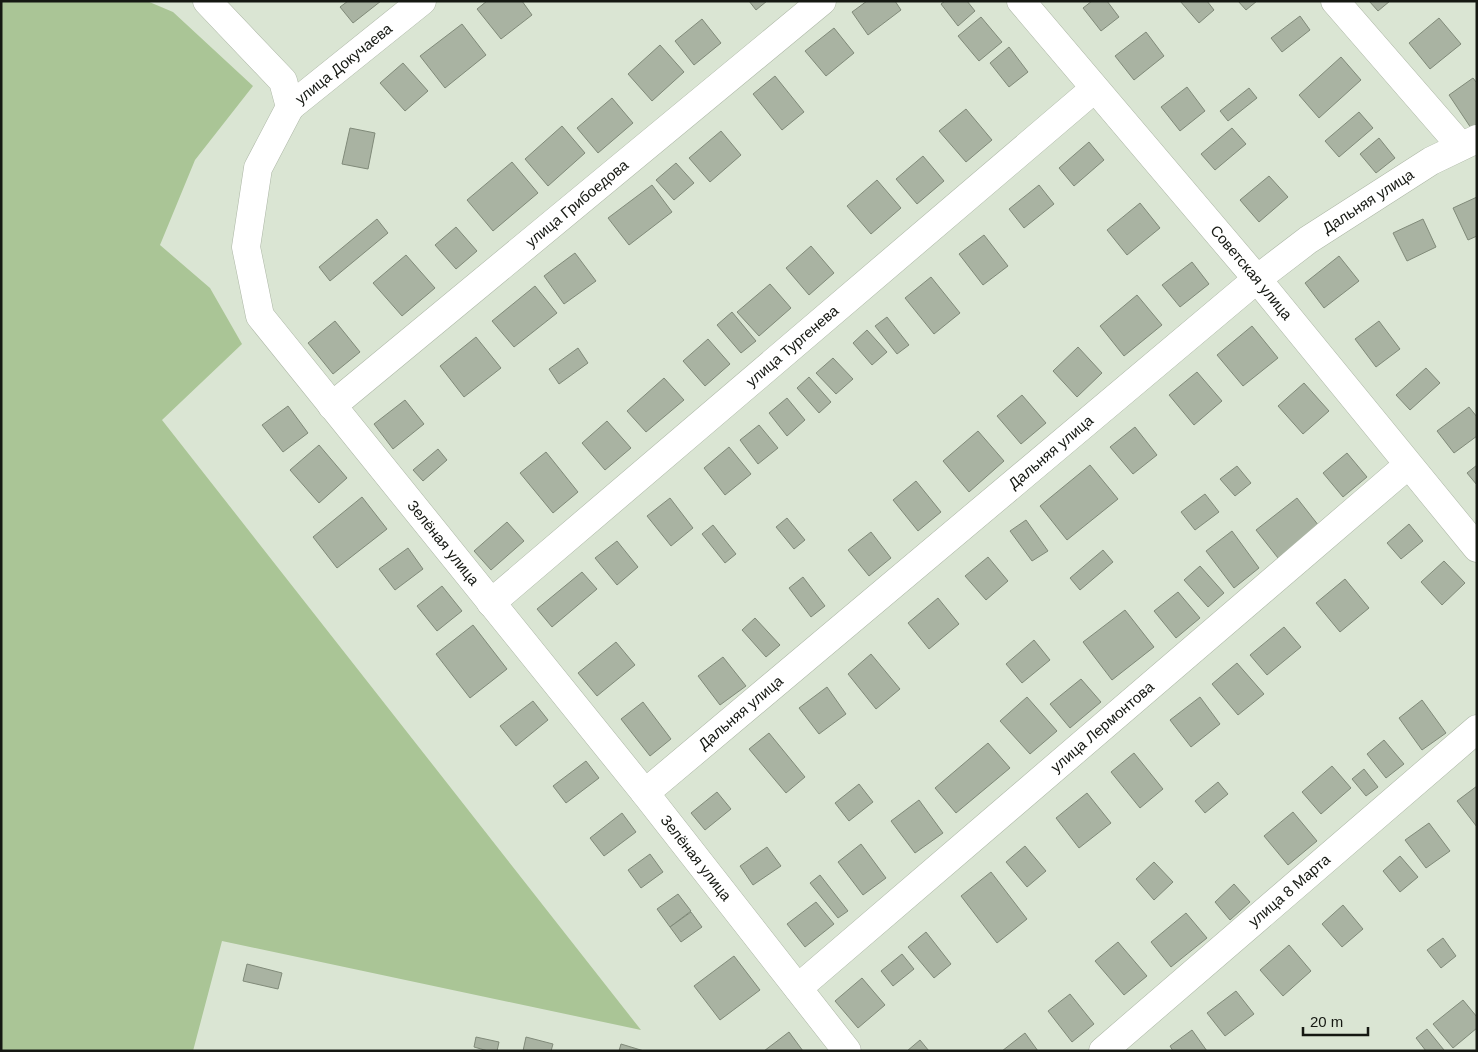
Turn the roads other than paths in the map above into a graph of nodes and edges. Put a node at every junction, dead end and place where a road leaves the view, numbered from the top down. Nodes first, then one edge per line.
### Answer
1 (207, 1) edge
2 (422, 1) edge
3 (822, 1) edge
4 (1021, 1) edge
5 (1335, 1) edge
6 (1094, 89) junction
7 (290, 107) junction
8 (1468, 142) edge
9 (1257, 279) junction
10 (332, 406) junction
11 (1408, 465) junction
12 (1477, 548) edge
13 (491, 603) junction
14 (1477, 729) edge
15 (645, 793) junction
16 (798, 988) junction
17 (847, 1051) edge
18 (1102, 1051) edge

1 - 7 street
2 - 7 street, улица Докучаева
3 - 10 street, улица Грибоедова
4 - 6 street, Советская улица
5 - 8 street
6 - 9 street, Советская улица
6 - 13 street, улица Тургенева
7 - 10 street, Зелёная улица
8 - 9 street, Дальняя улица
9 - 11 street, Советская улица
9 - 15 street, Дальняя улица
10 - 13 street, Зелёная улица
11 - 12 street, Советская улица
11 - 16 street, улица Лермонтова
13 - 15 street, Зелёная улица
14 - 18 street, улица 8 Марта
15 - 16 street, Зелёная улица
16 - 17 street, Зелёная улица

